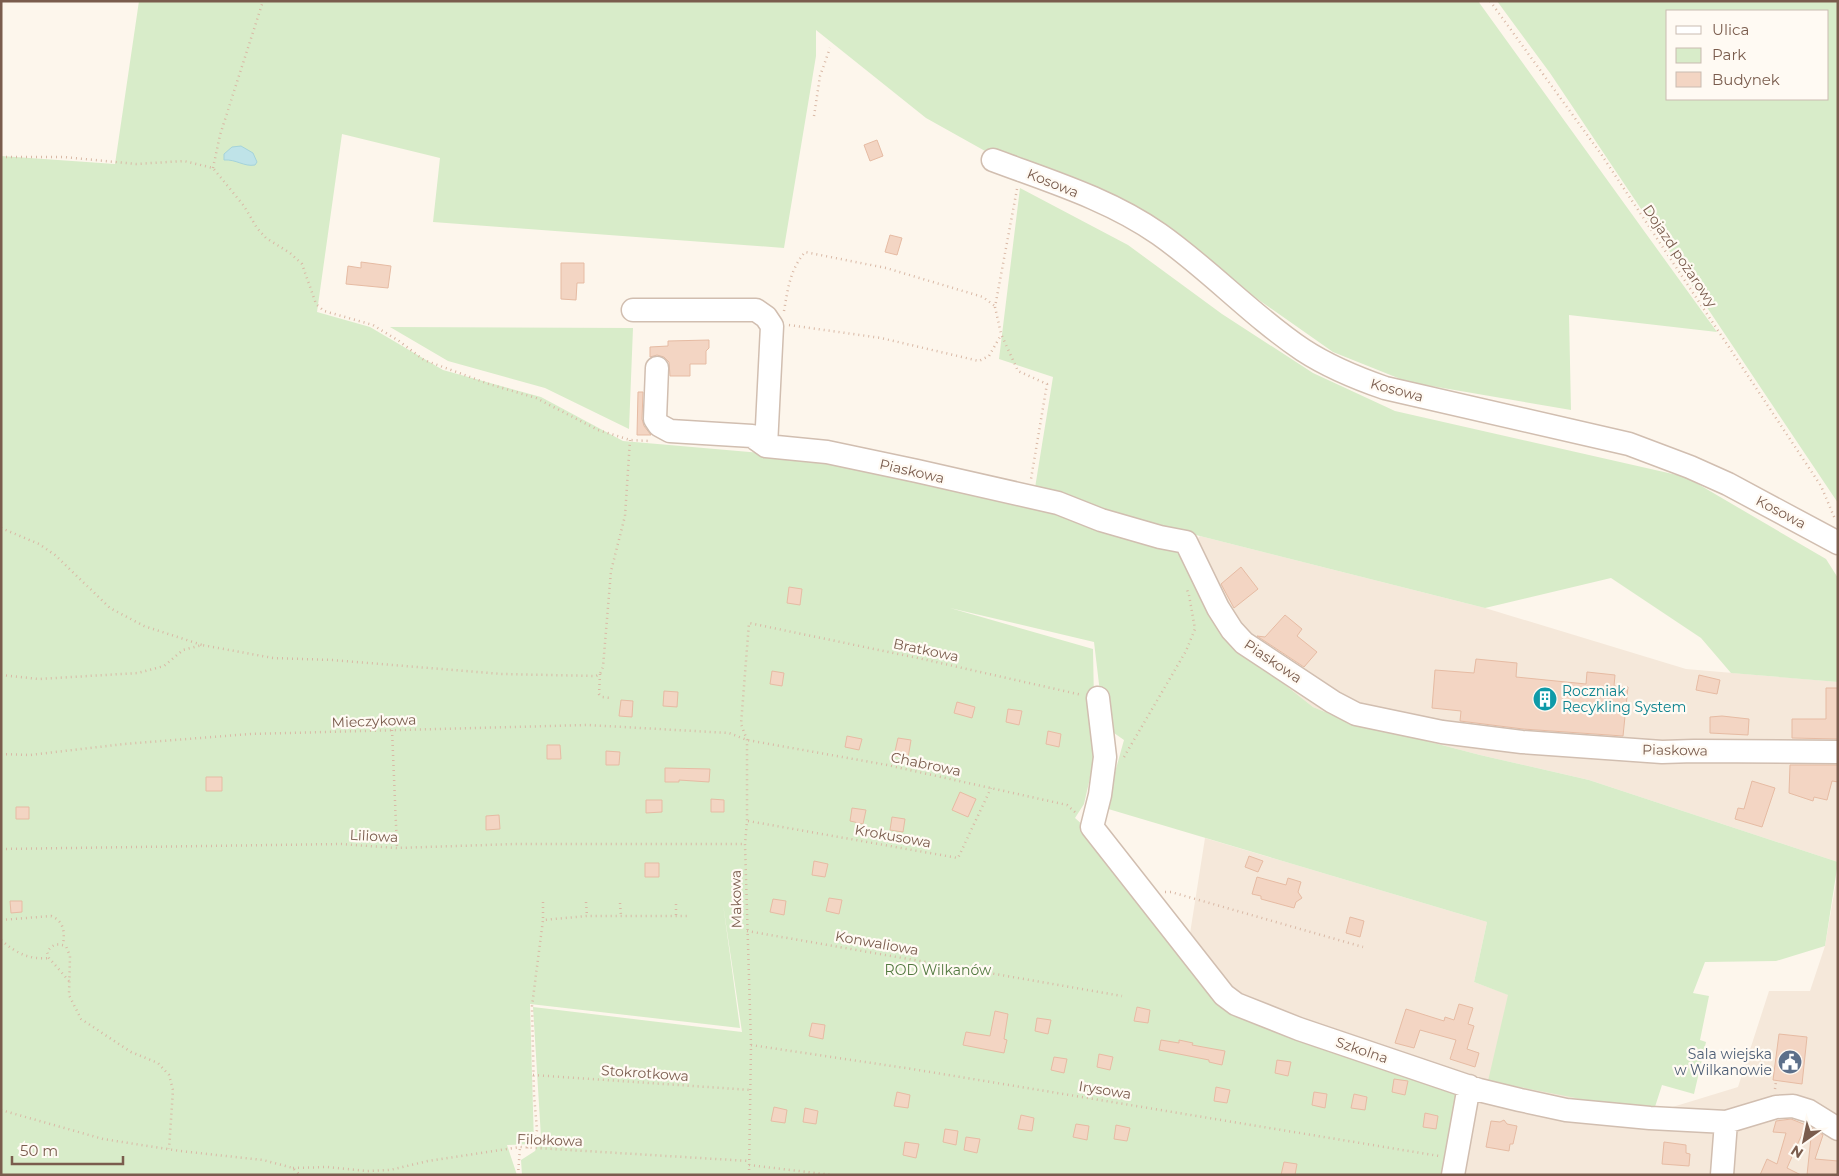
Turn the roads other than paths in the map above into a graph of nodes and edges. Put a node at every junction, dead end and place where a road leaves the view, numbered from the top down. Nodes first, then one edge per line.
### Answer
1 (993, 160) dead end
2 (633, 310) dead end
3 (657, 368) dead end
4 (766, 446) junction
5 (1837, 532) edge
6 (1098, 698) road end
7 (1838, 752) edge
8 (1474, 1088) junction
9 (1726, 1122) junction
10 (1838, 1129) edge
11 (1458, 1169) edge
12 (1722, 1175) edge

1 - 5 street, Kosowa
2 - 4 street
3 - 4 street, Piaskowa
4 - 7 street, Piaskowa
6 - 8 street, Szkolna
8 - 9 street, Szkolna
8 - 11 street
9 - 10 street, Szkolna
9 - 12 street

